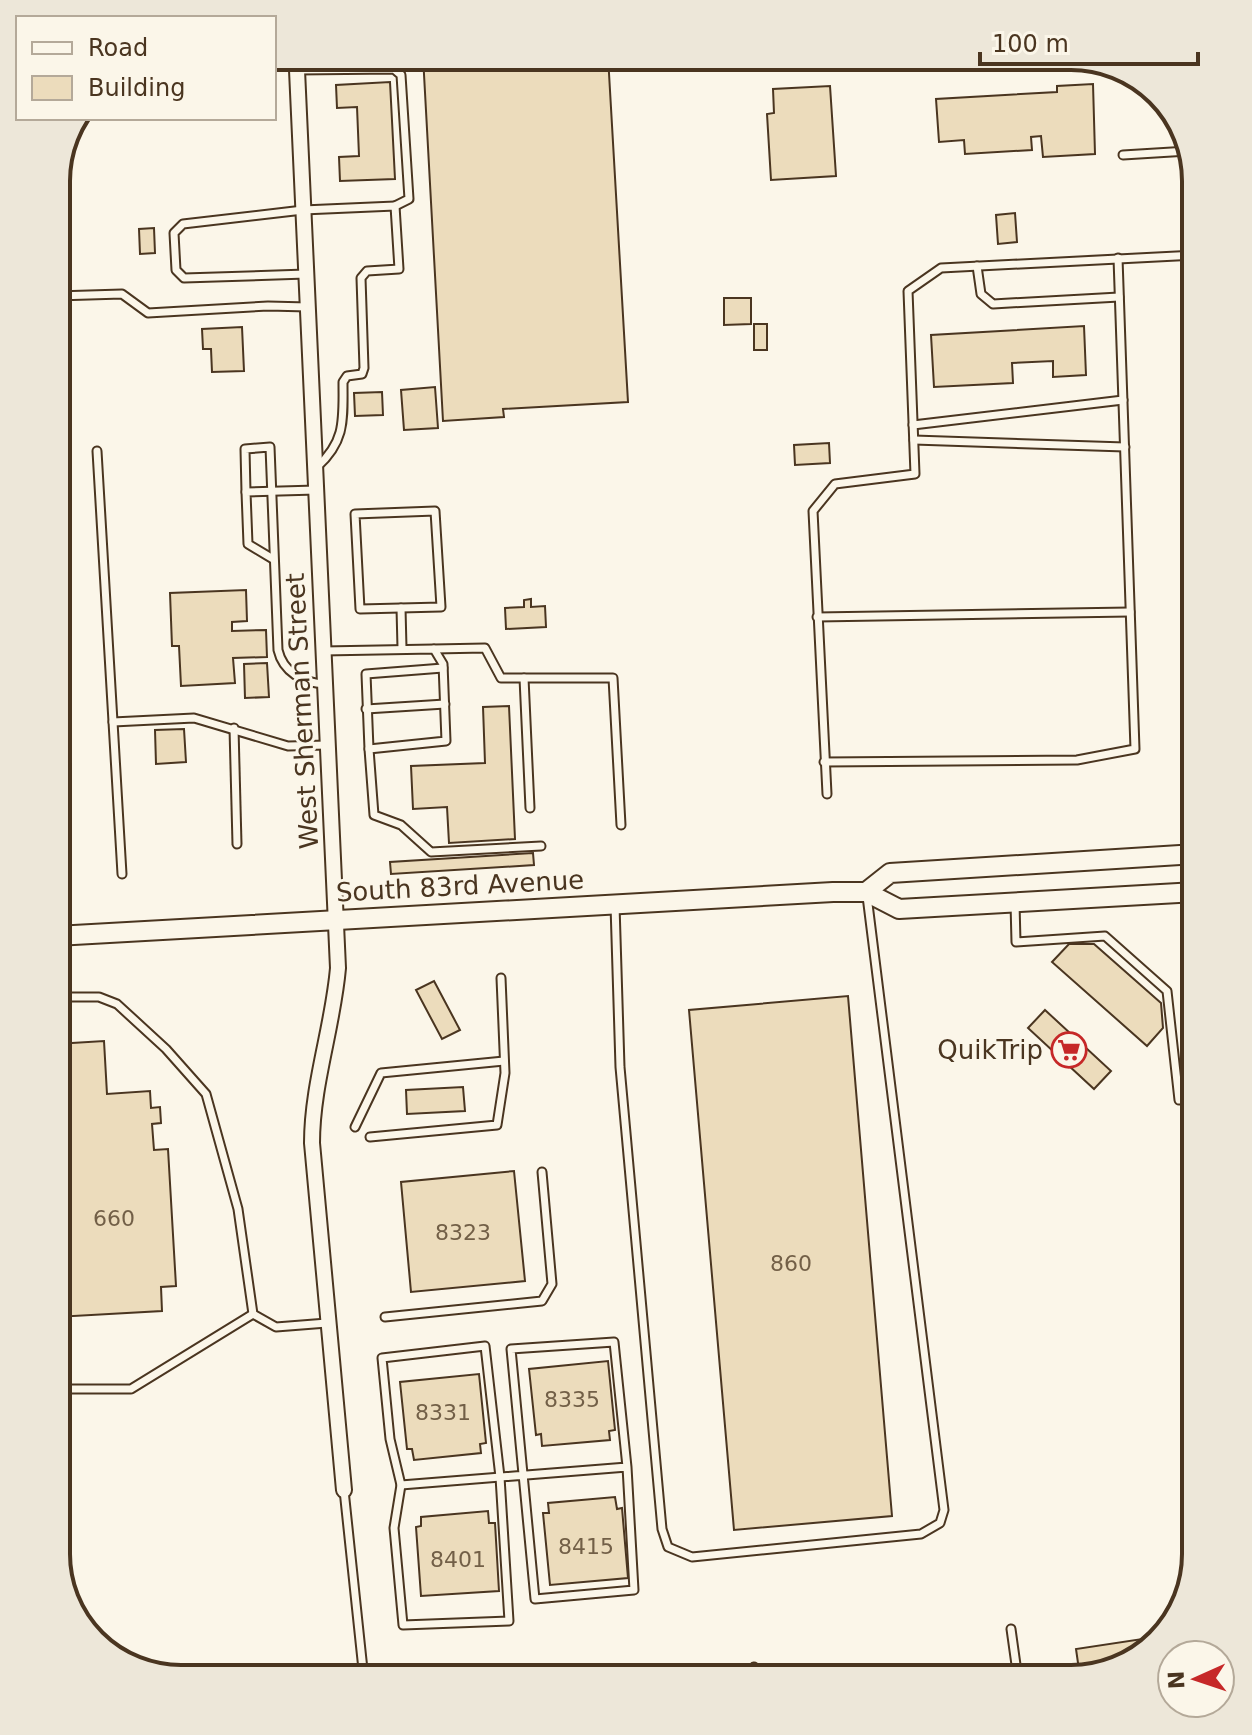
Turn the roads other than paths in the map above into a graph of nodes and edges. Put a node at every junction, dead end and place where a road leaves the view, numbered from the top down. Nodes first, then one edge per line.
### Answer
1 (297, 70) edge
2 (395, 70) edge
3 (1178, 152) edge
4 (1123, 155) dead end
5 (395, 206) junction
6 (303, 210) junction
7 (1182, 256) edge
8 (1118, 258) junction
9 (977, 266) junction
10 (306, 274) junction
11 (70, 296) edge
12 (1119, 297) junction
13 (308, 307) junction
14 (1123, 400) junction
15 (913, 425) junction
16 (914, 440) junction
17 (1125, 447) junction
18 (97, 451) dead end
19 (315, 469) junction
20 (316, 490) junction
21 (272, 491) junction
22 (246, 492) junction
23 (273, 559) junction
24 (401, 608) junction
25 (1130, 612) junction
26 (817, 617) junction
27 (402, 648) junction
28 (434, 649) junction
29 (323, 651) junction
30 (443, 668) junction
31 (524, 678) junction
32 (325, 684) junction
33 (445, 704) junction
34 (366, 709) junction
35 (113, 722) junction
36 (234, 728) junction
37 (327, 745) junction
38 (369, 749) junction
39 (824, 762) junction
40 (827, 794) dead end
41 (530, 808) dead end
42 (621, 825) dead end
43 (237, 844) dead end
44 (541, 846) dead end
45 (1182, 855) edge
46 (122, 874) dead end
47 (866, 892) junction
48 (1182, 893) edge
49 (1015, 902) junction
50 (615, 903) junction
51 (336, 920) junction
52 (70, 935) edge
53 (501, 978) dead end
54 (70, 997) edge
55 (504, 1061) junction
56 (1182, 1100) edge
57 (355, 1127) dead end
58 (370, 1137) dead end
59 (542, 1172) dead end
60 (253, 1314) junction
61 (385, 1317) dead end
62 (327, 1323) junction
63 (70, 1389) edge
64 (627, 1467) junction
65 (523, 1475) junction
66 (500, 1477) junction
67 (401, 1485) junction
68 (344, 1490) joint
69 (1011, 1629) dead end
70 (363, 1665) edge
71 (1016, 1665) edge

1 - 6 street, West Sherman Street
2 - 5 lane
3 - 4 lane
5 - 6 lane
5 - 19 lane
6 - 10 street, West Sherman Street
6 - 10 lane
7 - 8 lane
8 - 9 lane
8 - 12 lane
9 - 12 lane
9 - 15 lane
10 - 13 street, West Sherman Street
11 - 13 lane
12 - 14 lane
13 - 19 street, West Sherman Street
14 - 15 lane
14 - 17 lane
15 - 16 lane
16 - 17 lane
16 - 26 lane
17 - 25 lane
18 - 35 lane
19 - 20 street, West Sherman Street
20 - 21 lane
20 - 29 street, West Sherman Street
21 - 22 lane
21 - 22 lane
21 - 23 lane
22 - 23 lane
23 - 32 lane
24 - 24 lane
24 - 27 lane
25 - 26 lane
25 - 39 lane
26 - 39 lane
27 - 28 lane
27 - 29 lane
28 - 30 lane
28 - 31 lane
29 - 32 street, West Sherman Street
30 - 33 lane
30 - 34 lane
31 - 41 lane
31 - 42 lane
32 - 37 street, West Sherman Street
33 - 34 lane
33 - 38 lane
34 - 38 lane
35 - 36 lane
35 - 46 lane
36 - 37 lane
36 - 43 lane
37 - 51 street, West Sherman Street
38 - 44 lane
39 - 40 lane
45 - 47 main road, South 83rd Avenue
47 - 49 main road, South 83rd Avenue
47 - 50 main road, South 83rd Avenue
47 - 50 lane
48 - 49 main road, South 83rd Avenue
49 - 56 lane
50 - 51 main road, South 83rd Avenue
51 - 52 main road, South 83rd Avenue
51 - 62 street, West Sherman Street
53 - 55 lane
54 - 60 lane
55 - 57 lane
55 - 58 lane
59 - 61 lane
60 - 62 lane
60 - 63 lane
62 - 68 street, West Sherman Street
64 - 65 lane
64 - 65 lane
64 - 65 lane
65 - 66 lane
66 - 67 lane
66 - 67 lane
66 - 67 lane
68 - 70 lane
69 - 71 lane

